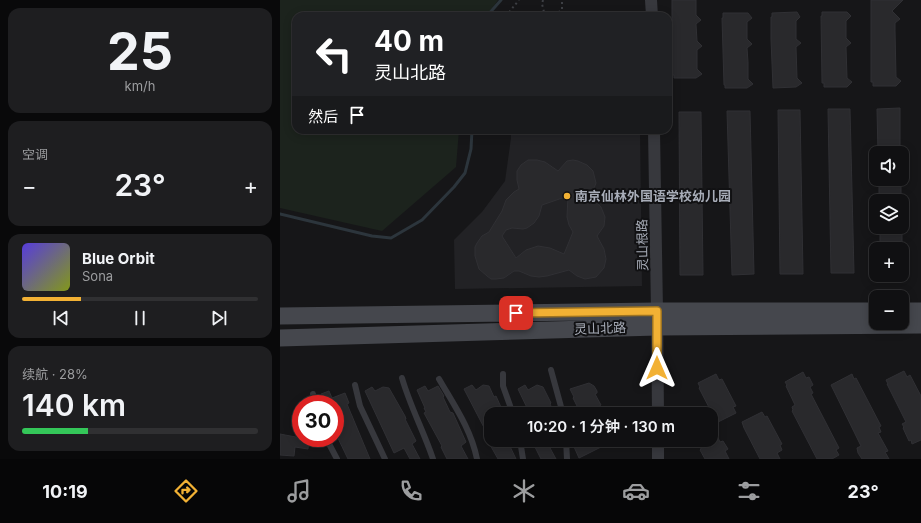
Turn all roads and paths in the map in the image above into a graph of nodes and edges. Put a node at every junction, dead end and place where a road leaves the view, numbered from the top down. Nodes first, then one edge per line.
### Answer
1 (519, 0) edge
2 (543, 0) edge
3 (562, 0) edge
4 (651, 0) edge
5 (509, 12) edge
6 (543, 12) edge
7 (559, 12) edge
8 (652, 12) edge
9 (654, 134) edge
10 (869, 311) edge
11 (909, 311) edge
12 (921, 311) edge
13 (280, 316) edge
14 (657, 319) junction
15 (921, 325) edge
16 (280, 338) edge
17 (551, 370) dead end
18 (503, 374) dead end
19 (402, 378) dead end
20 (439, 379) dead end
21 (355, 385) dead end
22 (510, 407) edge
23 (561, 407) edge
24 (658, 407) edge
25 (330, 447) edge
26 (521, 447) edge
27 (566, 447) edge
28 (658, 447) edge
29 (336, 459) edge
30 (385, 459) edge
31 (433, 459) edge
32 (477, 459) edge
33 (523, 459) edge
34 (567, 459) edge
35 (658, 459) edge

1 - 5 path
2 - 6 path
3 - 7 path
4 - 8 street
9 - 14 street, 灵山根路
10 - 14 main road, 灵山北路
11 - 12 main road
13 - 14 main road, 灵山北路
14 - 15 main road, 灵山北路
14 - 16 main road, 灵山北路
14 - 24 street, 灵山根路
17 - 23 lane
18 - 22 lane
19 - 31 lane
20 - 32 lane
21 - 30 lane
25 - 29 lane
26 - 33 lane
27 - 34 lane
28 - 35 street

